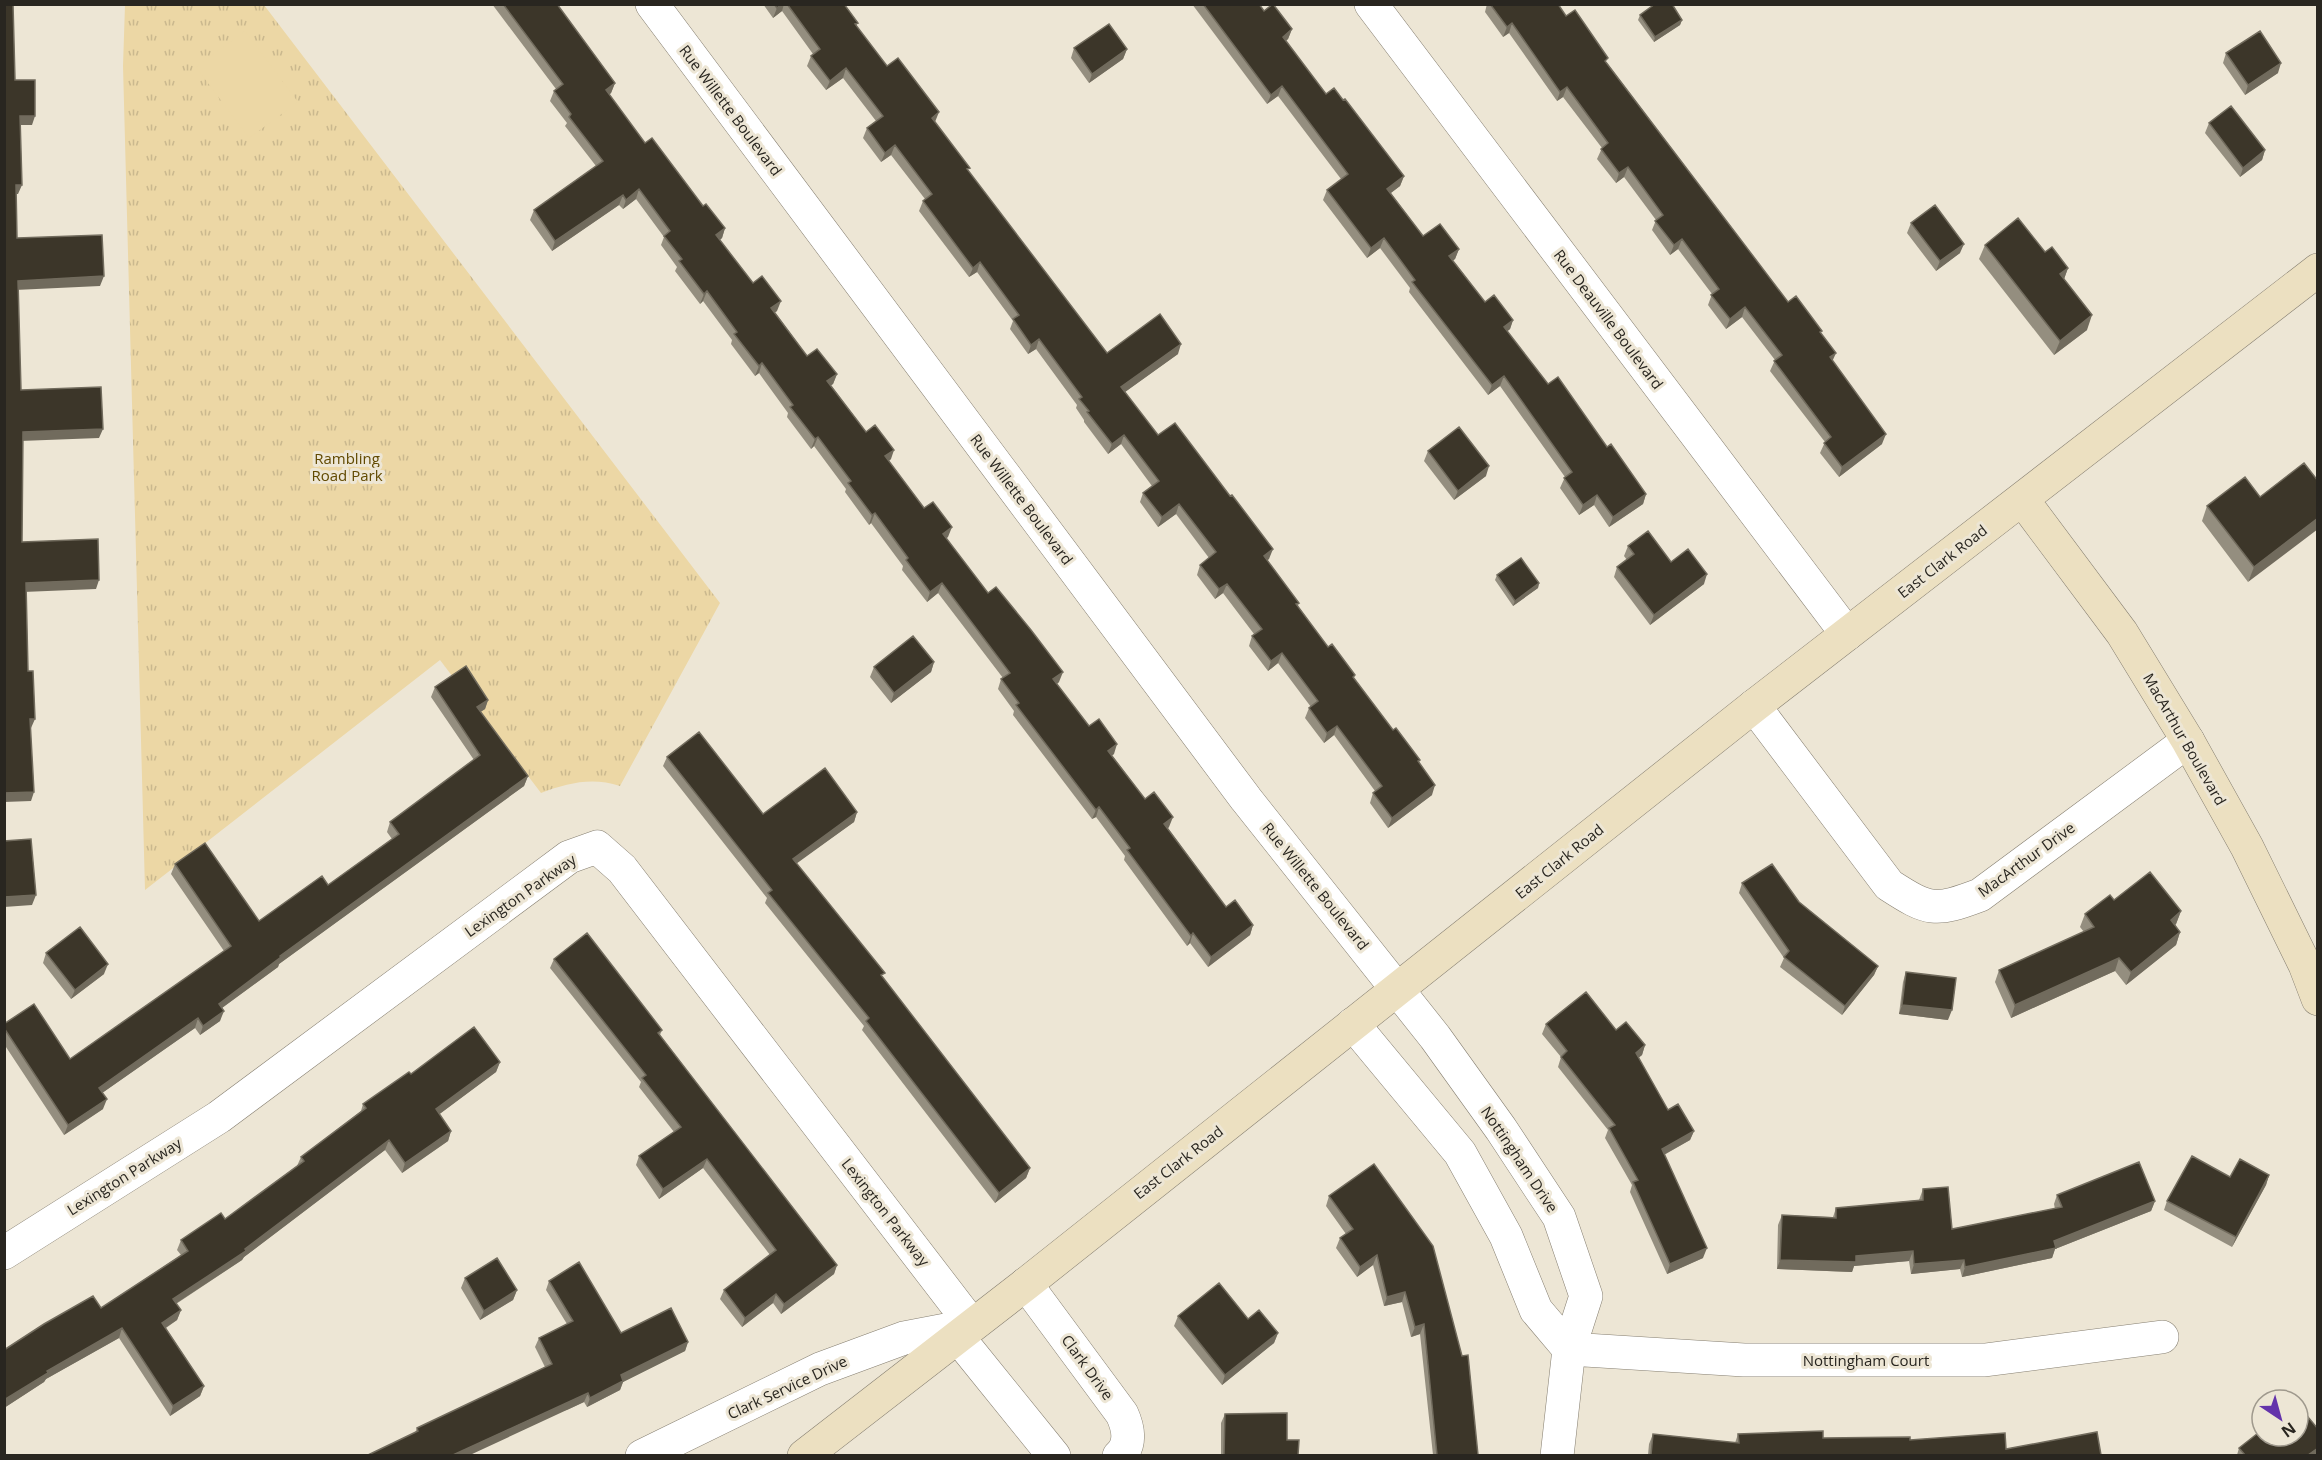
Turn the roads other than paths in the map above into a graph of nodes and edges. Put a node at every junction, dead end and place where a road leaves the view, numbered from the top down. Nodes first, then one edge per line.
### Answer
1 (652, 4) edge
2 (1371, 4) edge
3 (2318, 270) edge
4 (2022, 499) junction
5 (1847, 634) junction
6 (1754, 706) junction
7 (2188, 741) junction
8 (1398, 989) junction
9 (2318, 999) edge
10 (1353, 1024) junction
11 (8, 1242) edge
12 (1026, 1284) junction
13 (965, 1330) junction
14 (2162, 1337) dead end
15 (1569, 1348) junction
16 (642, 1455) edge
17 (804, 1455) edge
18 (1054, 1455) edge
19 (1119, 1455) edge
20 (1557, 1455) edge

1 - 8 street, Rue Willette Boulevard
2 - 5 street, Rue Deauville Boulevard
3 - 4 main road, East Clark Road
4 - 5 main road, East Clark Road
4 - 7 main road, MacArthur Boulevard
5 - 6 main road, East Clark Road
6 - 7 street, MacArthur Drive
6 - 8 main road, East Clark Road
7 - 9 main road, MacArthur Boulevard
8 - 10 main road, East Clark Road
8 - 15 street, Nottingham Drive
10 - 12 main road, East Clark Road
10 - 15 street
11 - 13 street, Lexington Parkway
12 - 13 main road, East Clark Road
12 - 19 street, Clark Drive
13 - 16 street, Clark Service Drive
13 - 17 main road, East Clark Road
13 - 18 street
14 - 15 street, Nottingham Court
15 - 20 street, Nottingham Drive

